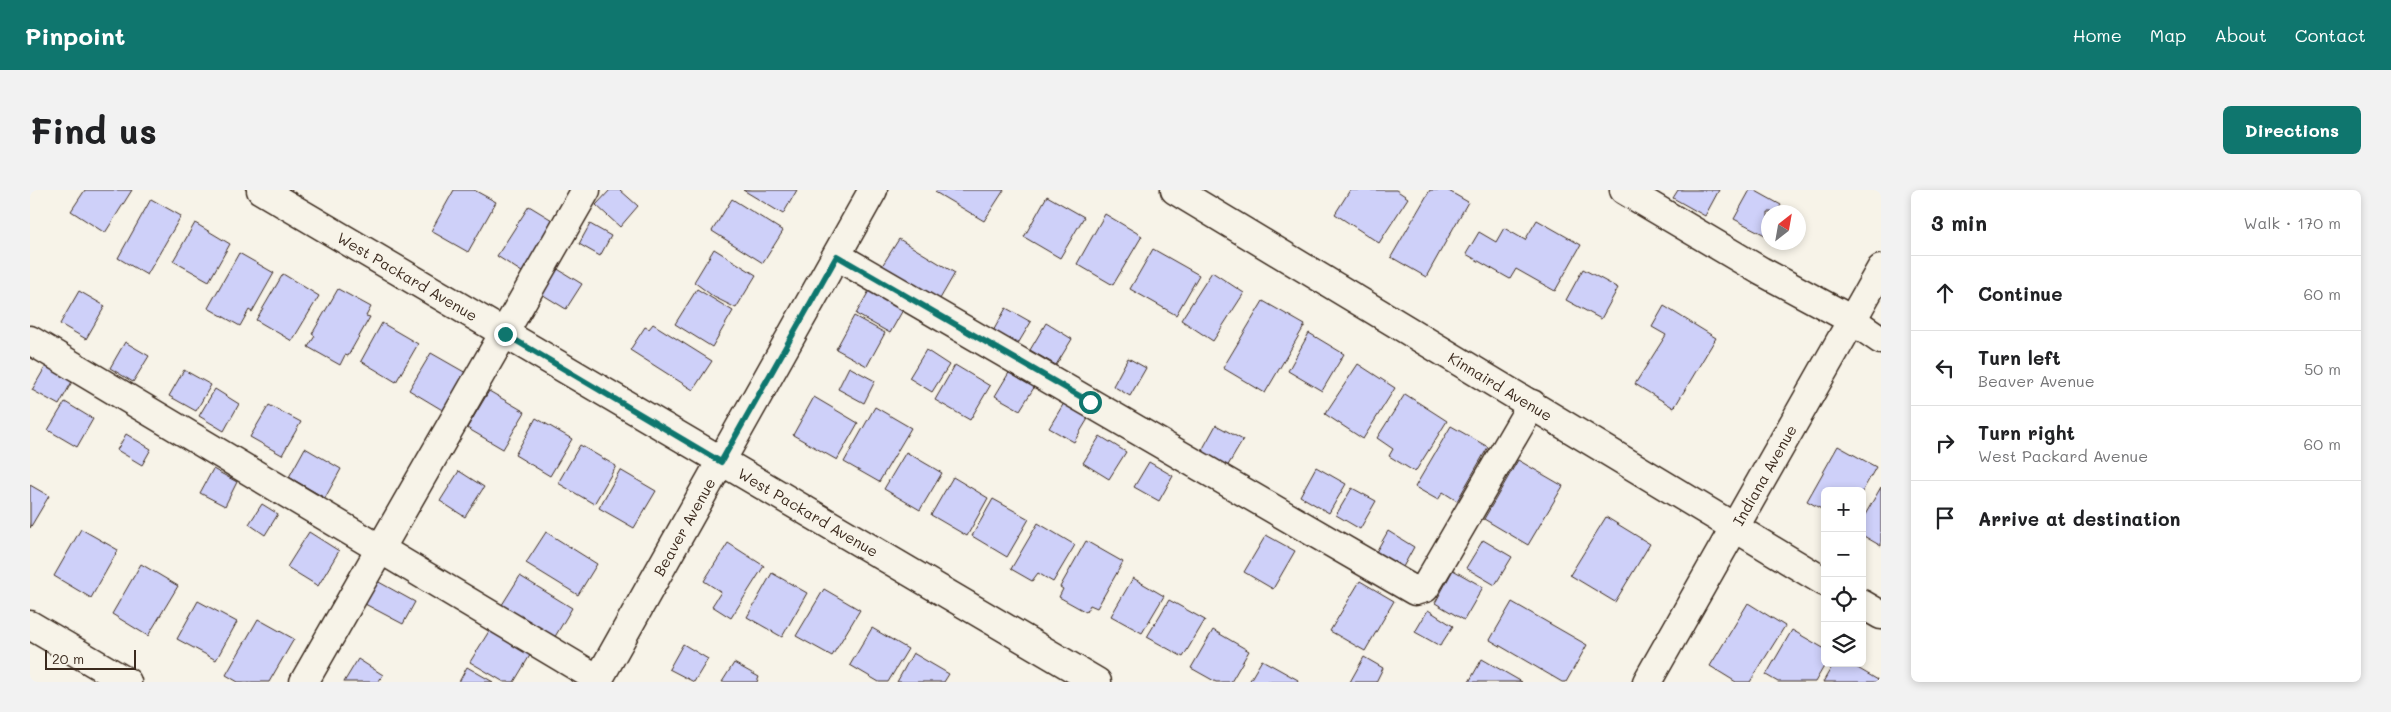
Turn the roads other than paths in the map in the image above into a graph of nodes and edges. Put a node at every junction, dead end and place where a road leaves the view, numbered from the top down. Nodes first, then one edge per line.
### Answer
1 (261, 190) edge
2 (586, 190) edge
3 (873, 190) edge
4 (1175, 190) edge
5 (1624, 190) edge
6 (837, 256) junction
7 (1881, 269) edge
8 (1852, 320) junction
9 (505, 334) junction
10 (30, 340) edge
11 (1881, 340) edge
12 (1532, 404) junction
13 (721, 462) junction
14 (1734, 527) junction
15 (379, 548) junction
16 (1821, 580) edge
17 (1866, 606) edge
18 (1881, 615) edge
19 (30, 625) edge
20 (597, 681) edge
21 (127, 682) edge
22 (304, 682) edge
23 (1097, 682) edge
24 (1647, 682) edge

1 - 9 street, West Packard Avenue
2 - 9 street
3 - 6 street, Beaver Avenue
4 - 12 street, Kinnaird Avenue
5 - 8 street
6 - 12 street
6 - 13 street, Beaver Avenue
7 - 8 street, Indiana Avenue
8 - 11 street
8 - 14 street, Indiana Avenue
9 - 13 street, West Packard Avenue
9 - 15 street
10 - 15 street
12 - 14 street, Kinnaird Avenue
13 - 20 street, Beaver Avenue
13 - 23 street, West Packard Avenue
14 - 16 street, Kinnaird Avenue
14 - 24 street, Indiana Avenue
15 - 20 street
15 - 22 street
17 - 18 street
19 - 21 street

